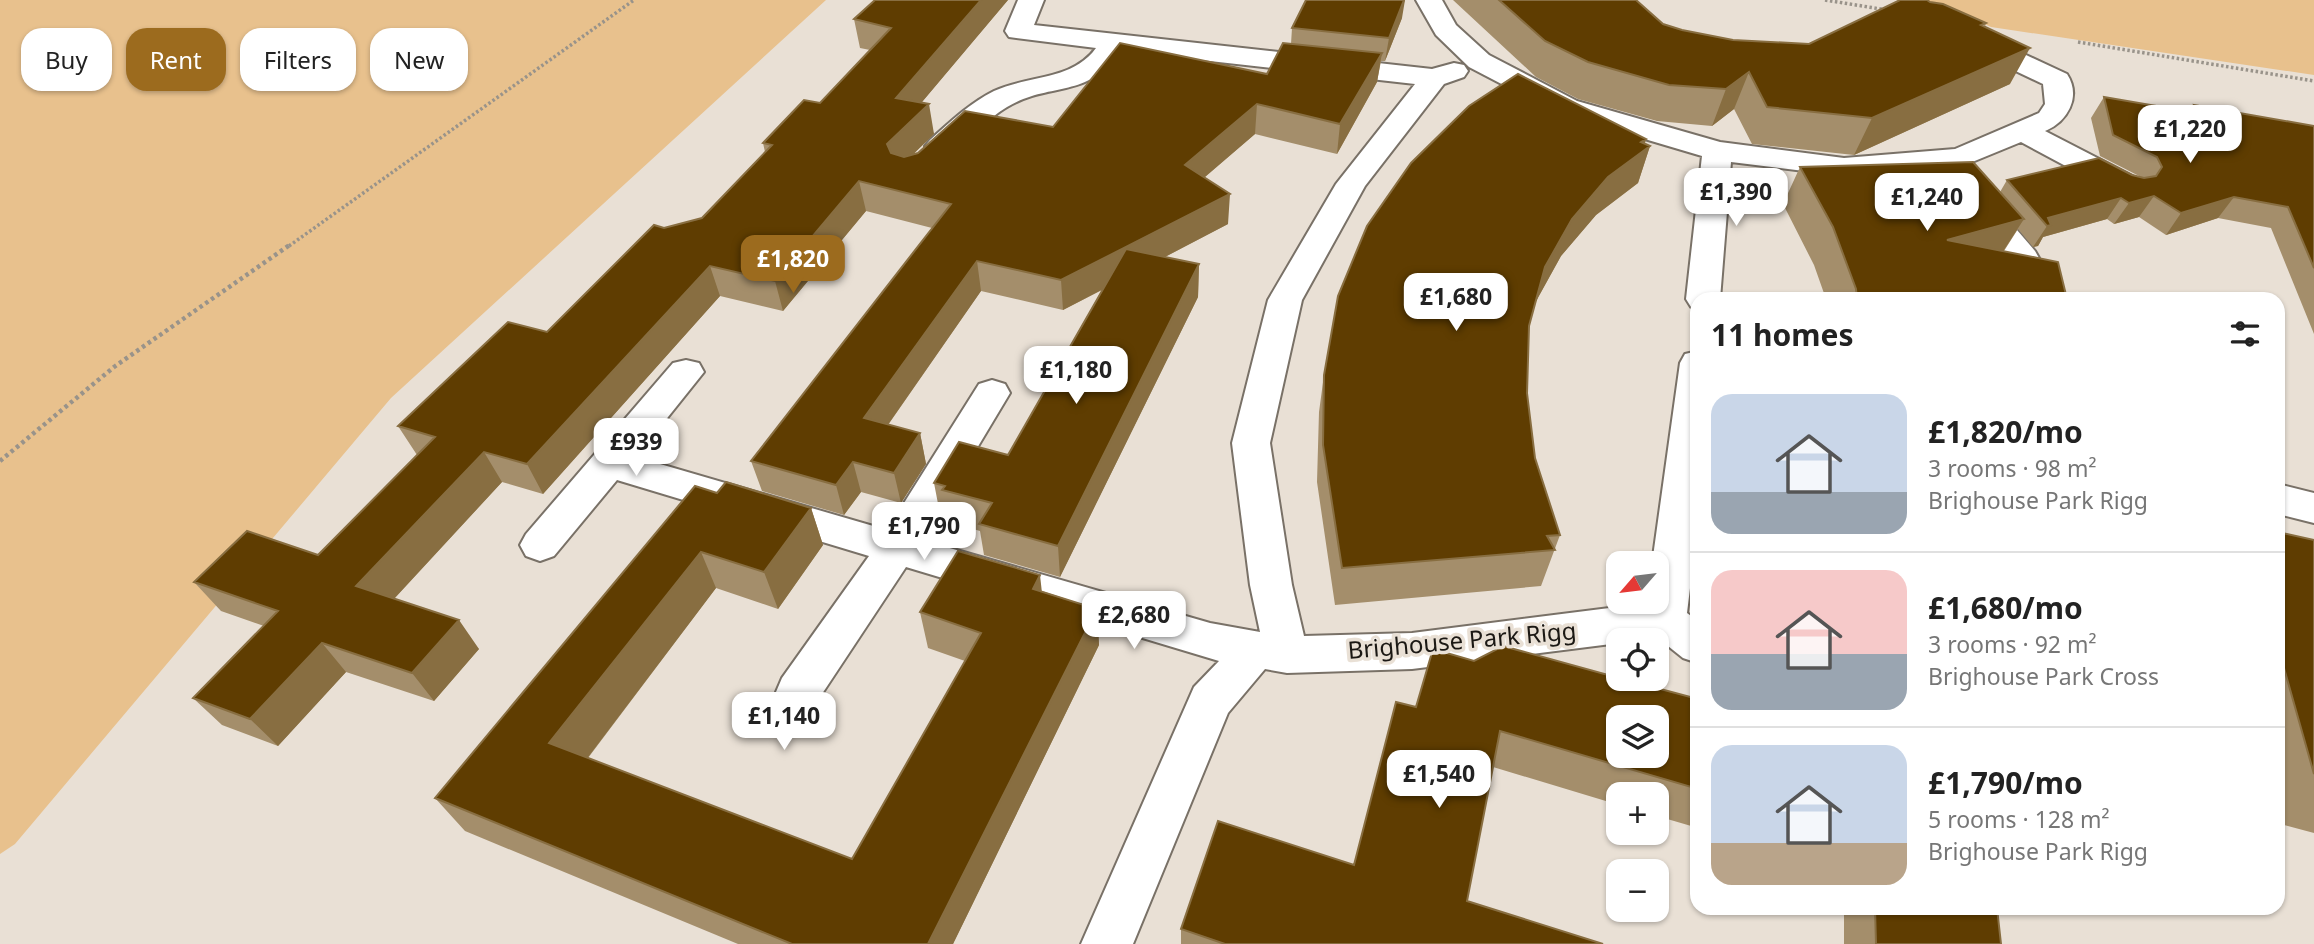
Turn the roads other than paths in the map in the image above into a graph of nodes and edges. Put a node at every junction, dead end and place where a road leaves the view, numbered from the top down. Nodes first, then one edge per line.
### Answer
1 (1031, 0) edge
2 (1429, 0) edge
3 (1947, 33) edge
4 (1114, 43) junction
5 (1479, 61) junction
6 (1434, 78) junction
7 (2023, 131) junction
8 (1717, 151) junction
9 (1940, 159) junction
10 (919, 166) edge
11 (2130, 187) edge
12 (2023, 258) edge
13 (1704, 292) edge
14 (686, 372) dead end
15 (992, 393) dead end
16 (1690, 422) edge
17 (608, 464) junction
18 (2285, 501) edge
19 (2314, 508) edge
20 (540, 545) dead end
21 (896, 549) junction
22 (1665, 620) junction
23 (1690, 639) edge
24 (1272, 652) junction
25 (797, 692) dead end
26 (1107, 944) edge

1 - 4 street
2 - 5 street
3 - 7 street
4 - 6 street
4 - 10 street
5 - 6 street
5 - 8 street
6 - 24 street
7 - 9 street
7 - 11 street
8 - 9 street
8 - 13 street
9 - 12 street
14 - 17 street
15 - 21 street
16 - 22 street
17 - 20 street
17 - 21 street, Brighouse Park Rigg
18 - 19 street
21 - 24 street, Brighouse Park Rigg
21 - 25 street
22 - 23 street
22 - 24 street, Brighouse Park Rigg
24 - 26 street

